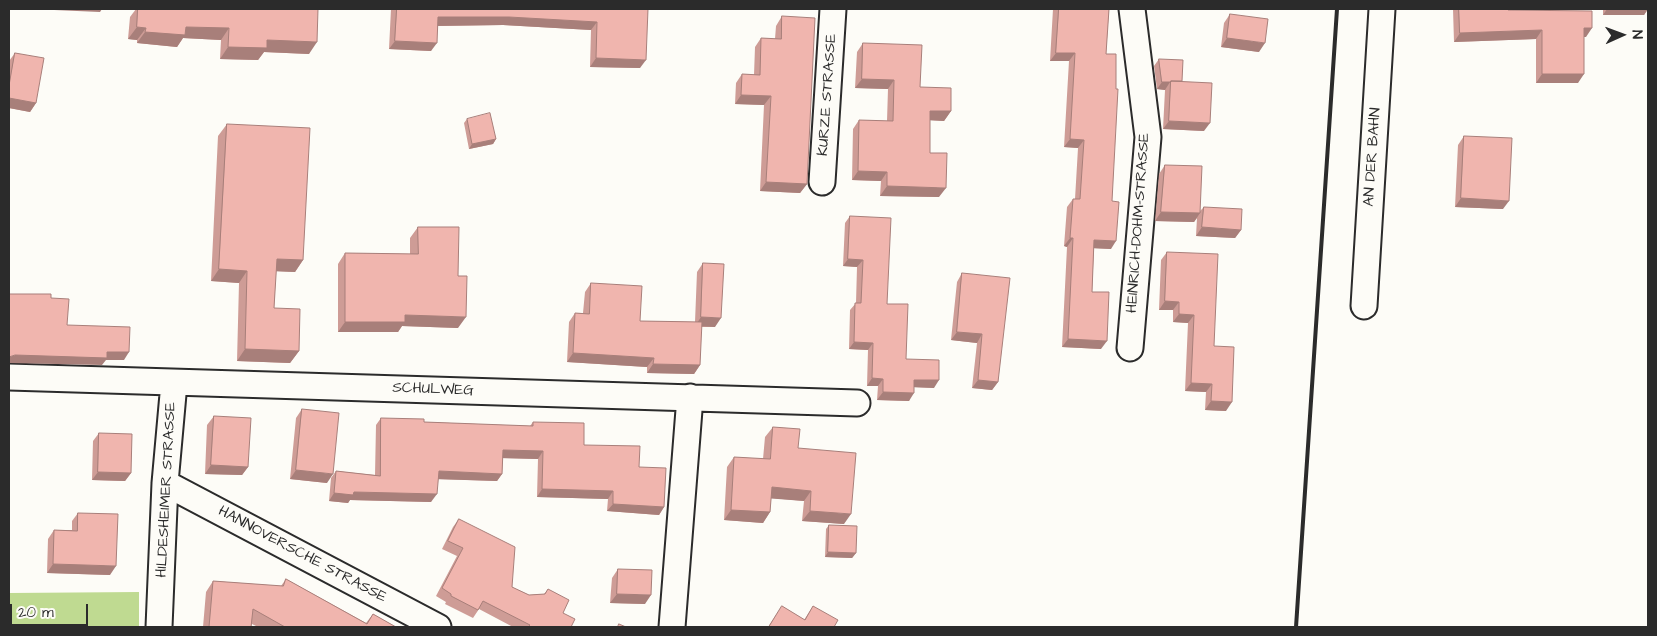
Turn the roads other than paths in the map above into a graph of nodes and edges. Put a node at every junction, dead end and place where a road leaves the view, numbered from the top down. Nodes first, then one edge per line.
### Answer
1 (833, 9) edge
2 (1132, 9) edge
3 (1382, 9) edge
4 (822, 182) dead end
5 (1364, 306) dead end
6 (1130, 348) dead end
7 (9, 377) edge
8 (174, 383) junction
9 (690, 397) junction
10 (857, 403) dead end
11 (165, 483) junction
12 (159, 627) edge
13 (438, 627) edge
14 (672, 627) edge

1 - 4 street, KURZE STRASSE
2 - 6 street, HEINRICH-DOHM-STRASSE
3 - 5 street, AN DER BAHN
7 - 8 street, SCHULWEG
8 - 9 street, SCHULWEG
8 - 11 street, HILDESHEIMER STRASSE
9 - 10 street, SCHULWEG
9 - 14 street
11 - 12 street, HILDESHEIMER STRASSE
11 - 13 street, HANNOVERSCHE STRASSE

